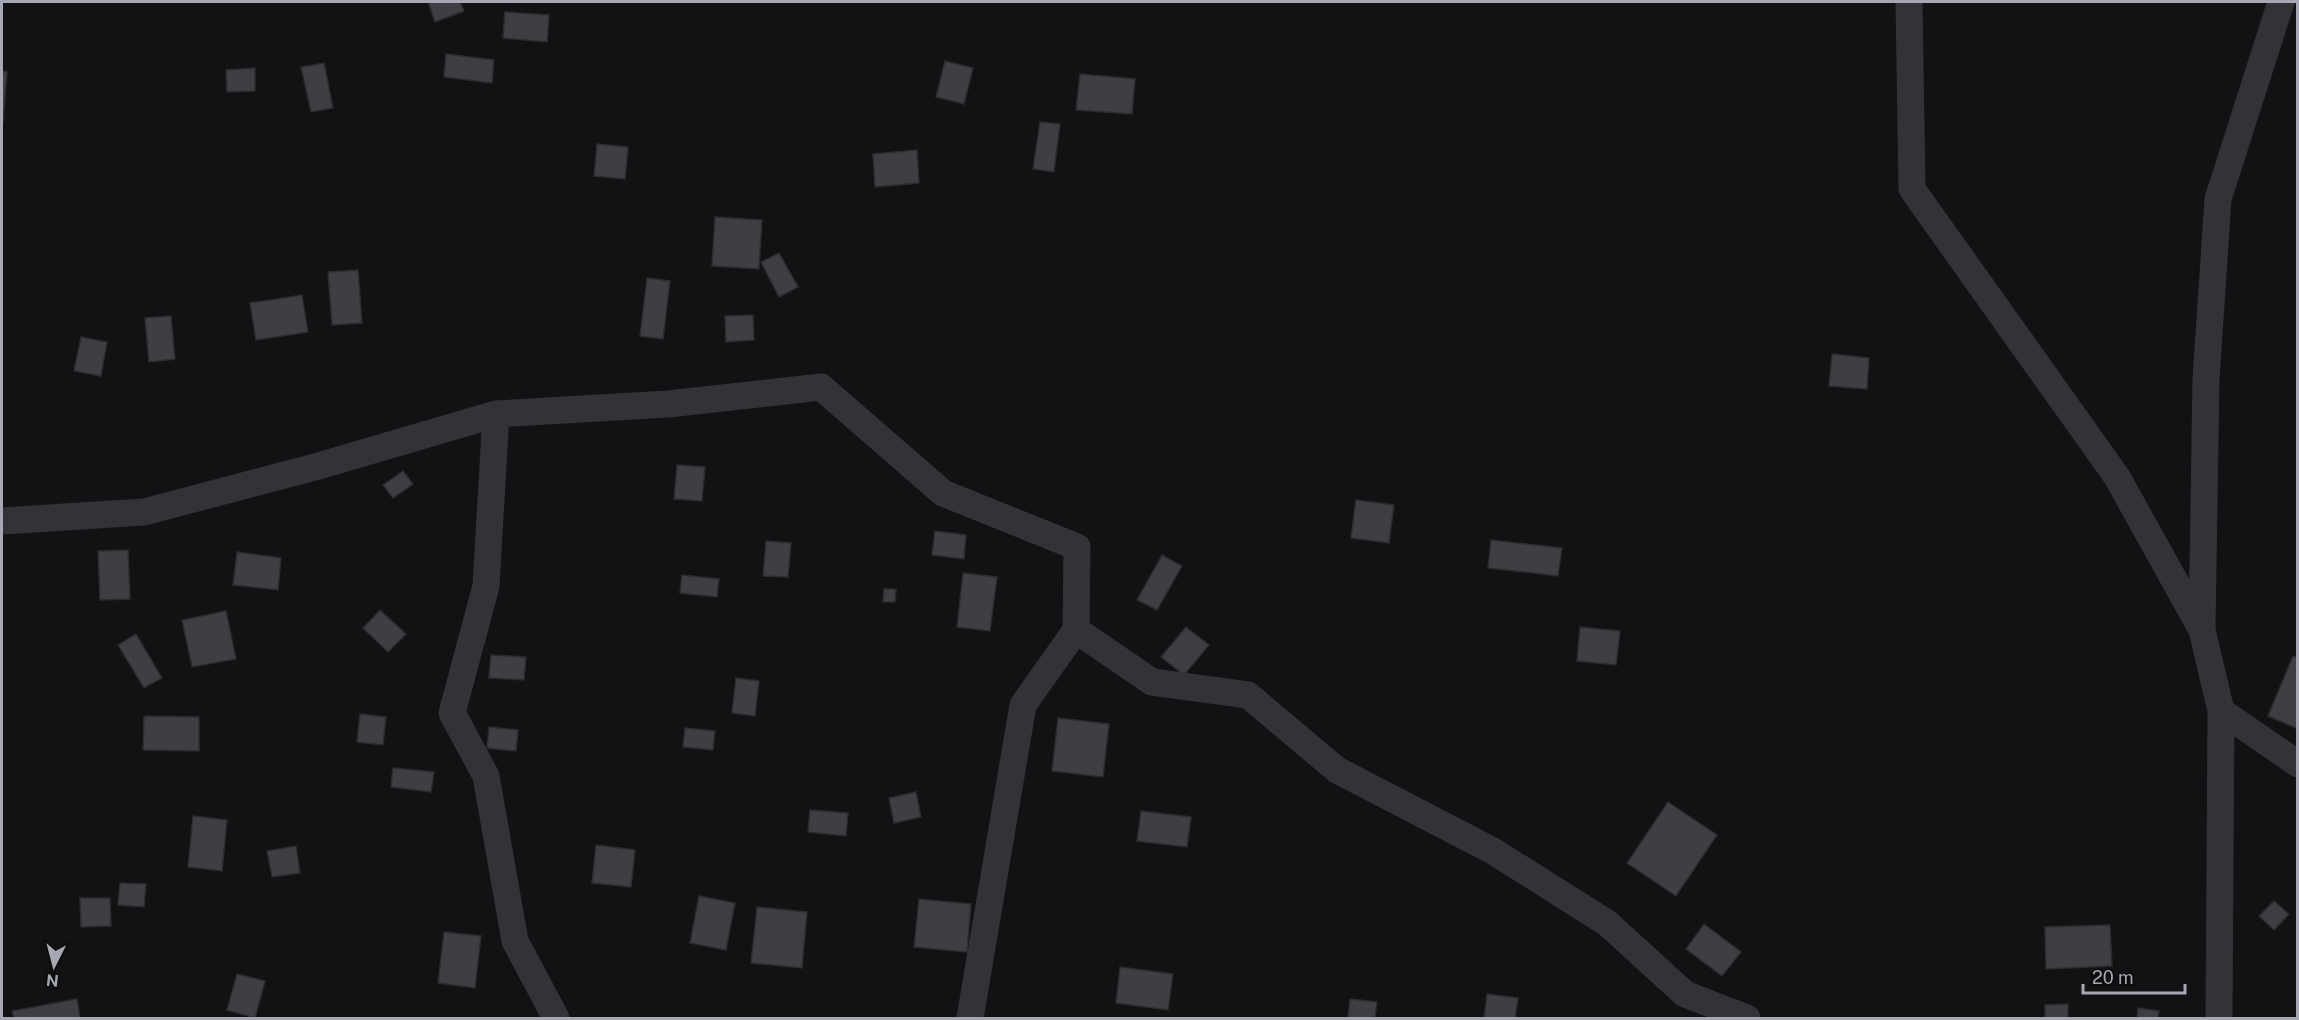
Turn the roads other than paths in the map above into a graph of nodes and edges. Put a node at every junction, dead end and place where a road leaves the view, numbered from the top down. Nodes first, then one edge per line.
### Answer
1 (1909, 2) edge
2 (2282, 2) edge
3 (496, 414) junction
4 (2, 522) edge
5 (1076, 630) junction
6 (2202, 630) junction
7 (2221, 711) junction
8 (2298, 764) edge
9 (556, 1018) edge
10 (970, 1018) edge
11 (1747, 1018) edge
12 (2219, 1018) edge

1 - 6 street
2 - 6 street
3 - 4 street
3 - 5 street
3 - 9 street
5 - 10 street
5 - 11 street
6 - 7 street
7 - 8 street
7 - 12 street

